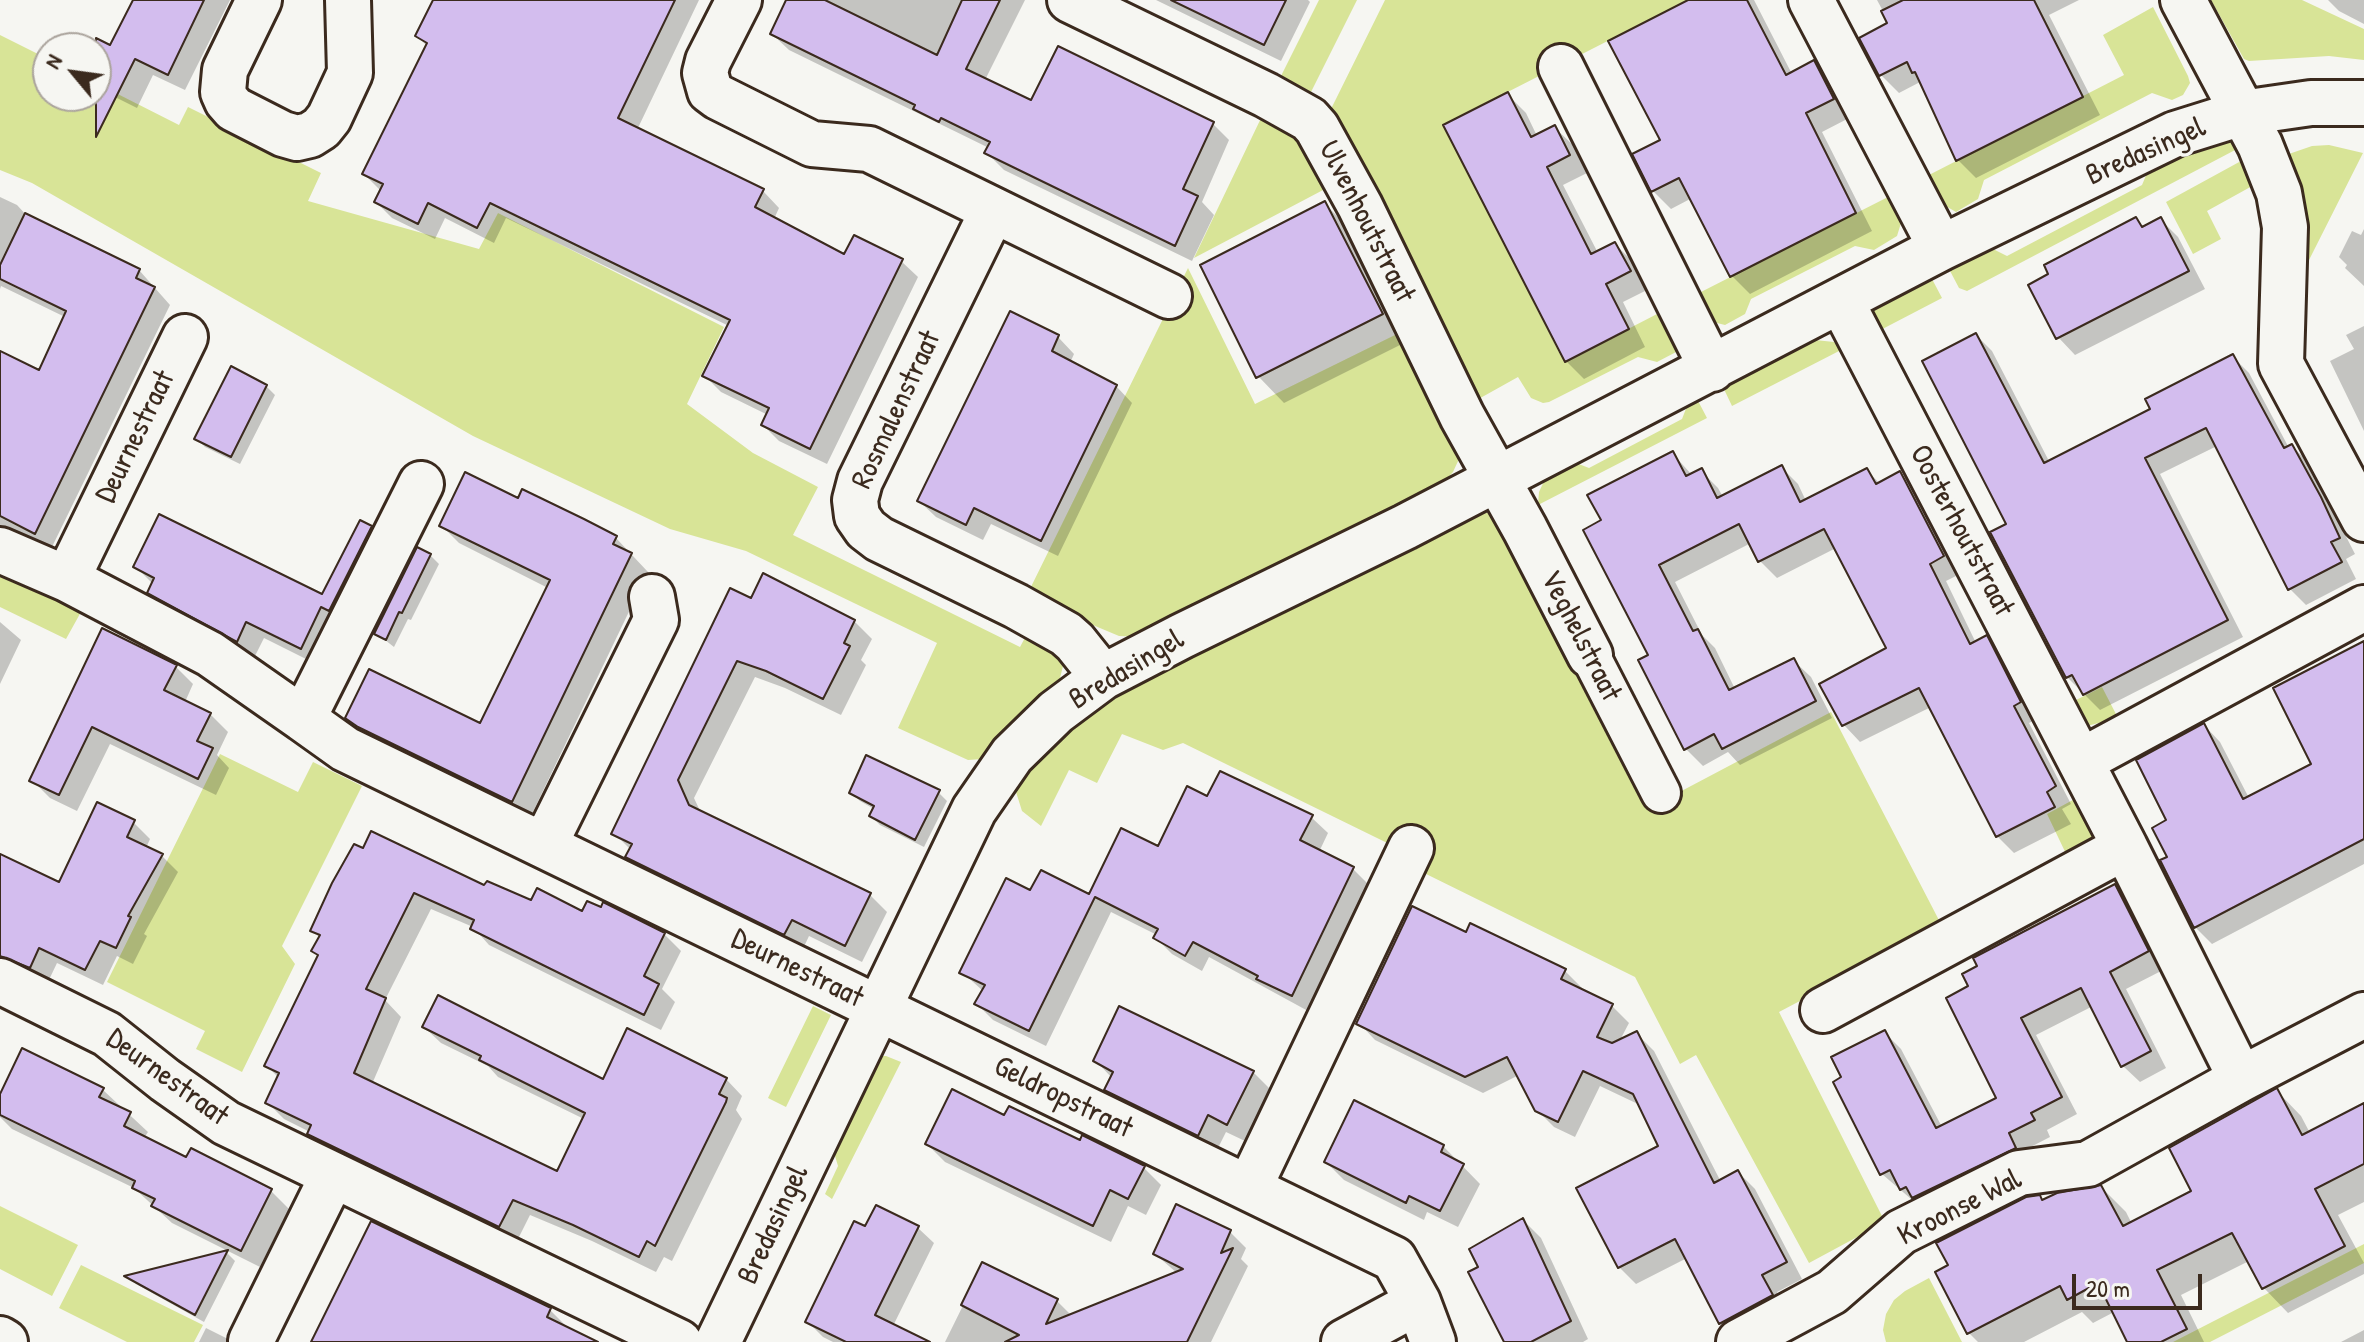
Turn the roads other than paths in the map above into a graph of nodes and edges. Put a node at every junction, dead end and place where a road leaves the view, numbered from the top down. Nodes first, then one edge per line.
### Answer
1 (259, 0) edge
2 (348, 0) edge
3 (739, 0) edge
4 (1070, 0) edge
5 (1811, 0) edge
6 (2183, 0) edge
7 (1561, 67) dead end
8 (2364, 103) edge
9 (2242, 113) junction
10 (993, 210) junction
11 (1941, 248) junction
12 (1169, 296) dead end
13 (1841, 301) junction
14 (185, 337) dead end
15 (1712, 369) junction
16 (1498, 480) junction
17 (421, 484) dead end
18 (2364, 519) edge
19 (0, 550) edge
20 (67, 579) junction
21 (652, 597) dead end
22 (2364, 608) edge
23 (1590, 655) joint
24 (1103, 677) junction
25 (303, 719) junction
26 (2081, 761) junction
27 (1661, 793) dead end
28 (545, 844) junction
29 (2125, 847) junction
30 (1411, 848) dead end
31 (0, 981) edge
32 (877, 1008) junction
33 (1823, 1010) dead end
34 (2364, 1015) edge
35 (2241, 1079) junction
36 (333, 1175) junction
37 (1249, 1188) junction
38 (1426, 1322) edge
39 (251, 1341) edge
40 (679, 1342) edge
41 (718, 1342) edge
42 (1344, 1342) edge
43 (1739, 1342) edge

1 - 2 street
3 - 10 street
4 - 16 street, Ulvenhoutstraat
5 - 11 street
6 - 9 street
7 - 15 street
8 - 9 street, Bredasingel
9 - 11 street, Bredasingel
9 - 18 street
10 - 12 street
10 - 24 street, Rosmalenstraat
11 - 13 street, Bredasingel
13 - 15 street, Bredasingel
13 - 26 street, Oosterhoutstraat
14 - 20 street, Deurnestraat
15 - 16 street, Bredasingel
16 - 23 street, Veghelstraat
16 - 24 street, Bredasingel
17 - 25 street
19 - 20 street, Deurnestraat
20 - 25 street, Deurnestraat
21 - 28 street
22 - 26 street
23 - 27 street, Veghelstraat
24 - 32 street, Bredasingel
25 - 28 street, Deurnestraat
26 - 29 street, Oosterhoutstraat
28 - 32 street, Deurnestraat
29 - 33 street
29 - 35 street, Oosterhoutstraat
30 - 37 street
31 - 36 street, Deurnestraat
32 - 37 street, Geldropstraat
32 - 41 street, Bredasingel
34 - 35 street, Kroonse Wal
35 - 43 street, Kroonse Wal
36 - 39 street
36 - 40 street, Deurnestraat
37 - 38 street, Geldropstraat
38 - 42 street, Geldropstraat

